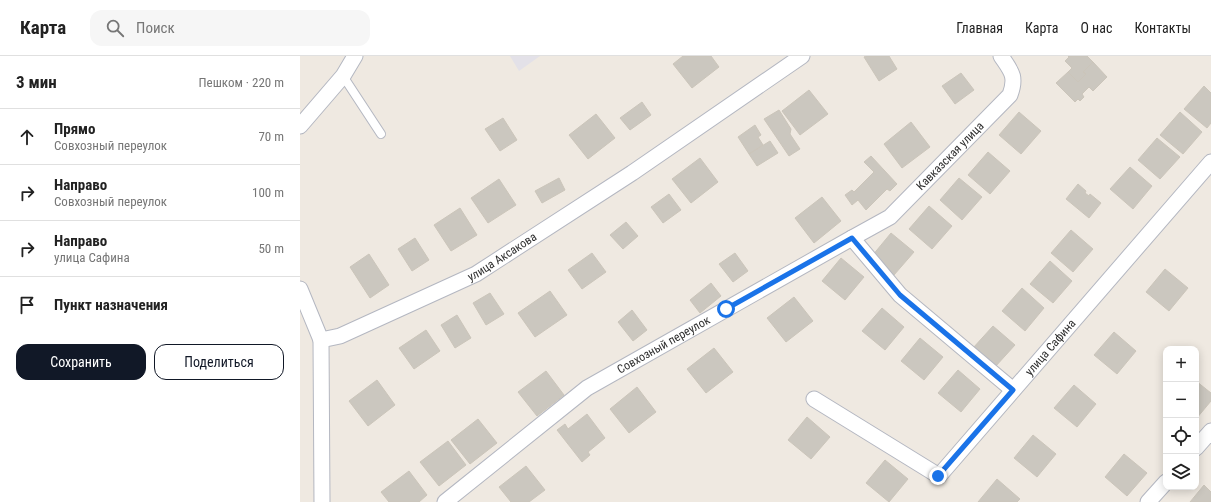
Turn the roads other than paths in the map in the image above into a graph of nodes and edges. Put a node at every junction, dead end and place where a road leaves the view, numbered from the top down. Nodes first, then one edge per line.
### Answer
1 (355, 56) edge
2 (802, 56) edge
3 (1001, 56) edge
4 (343, 76) junction
5 (300, 126) edge
6 (381, 134) dead end
7 (1211, 162) edge
8 (852, 238) junction
9 (300, 289) edge
10 (321, 340) junction
11 (1013, 390) junction
12 (814, 399) dead end
13 (1211, 431) edge
14 (1199, 445) edge
15 (1163, 485) edge
16 (322, 502) edge
17 (445, 502) edge
18 (1148, 502) edge

1 - 4 street
2 - 10 street, улица Аксакова
3 - 8 street, Кавказская улица
4 - 5 street
4 - 6 lane
7 - 11 street, улица Сафина
8 - 11 street
8 - 17 street, Совхозный переулок
9 - 10 street
10 - 16 street
11 - 12 street, улица Сафина
13 - 14 street
15 - 18 street

